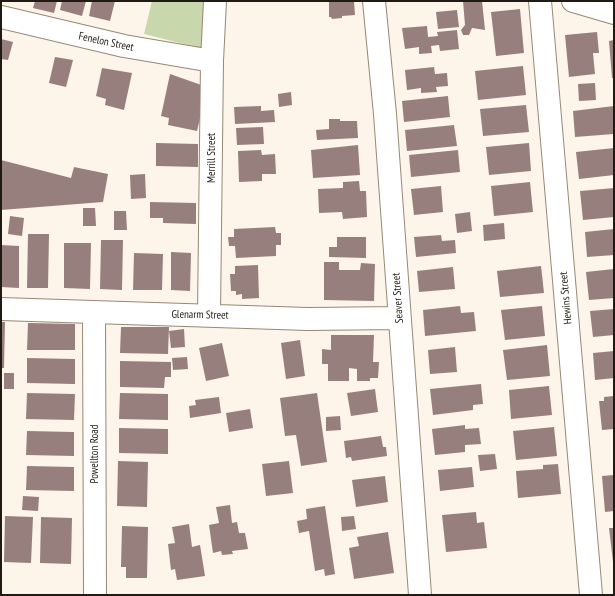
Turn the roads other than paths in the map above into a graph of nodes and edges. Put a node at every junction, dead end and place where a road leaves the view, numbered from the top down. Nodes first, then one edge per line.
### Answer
1 (215, 1) edge
2 (374, 1) edge
3 (540, 1) edge
4 (573, 1) edge
5 (614, 13) edge
6 (1, 17) edge
7 (212, 61) junction
8 (1, 309) edge
9 (94, 313) junction
10 (209, 314) junction
11 (399, 318) junction
12 (95, 595) edge
13 (420, 595) edge
14 (591, 595) edge

1 - 7 street, Merrill Street
2 - 11 street, Seaver Street
3 - 14 street, Hewins Street
4 - 5 street
6 - 7 street, Fenelon Street
7 - 10 street, Merrill Street
8 - 9 street, Glenarm Street
9 - 10 street, Glenarm Street
9 - 12 street, Powellton Road
10 - 11 street, Glenarm Street
11 - 13 street, Seaver Street

